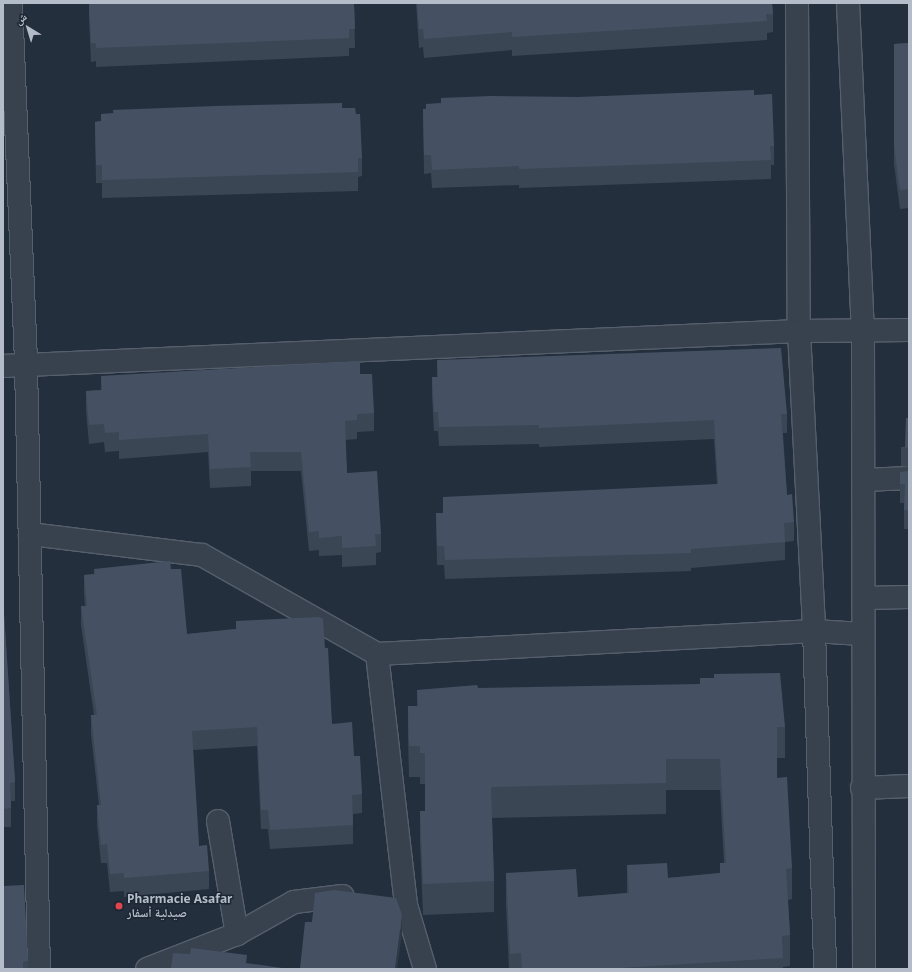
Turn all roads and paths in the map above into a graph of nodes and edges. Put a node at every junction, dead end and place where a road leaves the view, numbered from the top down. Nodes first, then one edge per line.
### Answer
1 (12, 3) edge
2 (797, 3) edge
3 (848, 3) edge
4 (909, 330) edge
5 (800, 331) junction
6 (863, 332) junction
7 (26, 365) junction
8 (3, 366) edge
9 (909, 478) edge
10 (864, 480) junction
11 (30, 534) junction
12 (909, 597) edge
13 (864, 598) junction
14 (814, 631) junction
15 (862, 634) junction
16 (377, 654) junction
17 (909, 786) edge
18 (862, 788) junction
19 (218, 821) dead end
20 (363, 897) edge
21 (384, 900) edge
22 (406, 905) junction
23 (238, 934) junction
24 (39, 969) edge
25 (147, 969) edge
26 (426, 969) edge
27 (825, 969) edge
28 (864, 969) edge

1 - 7 street
2 - 5 street
3 - 6 street
4 - 6 street
5 - 6 street
5 - 7 street
5 - 14 street
6 - 10 street
7 - 8 street
7 - 11 street
9 - 10 street
10 - 13 street
11 - 16 street
11 - 24 street
12 - 13 street
13 - 15 street
14 - 15 street
14 - 16 street
14 - 27 street
15 - 18 street
16 - 22 street
17 - 18 street
18 - 28 street
19 - 23 street
20 - 23 street
21 - 22 street
22 - 26 street
23 - 25 street

